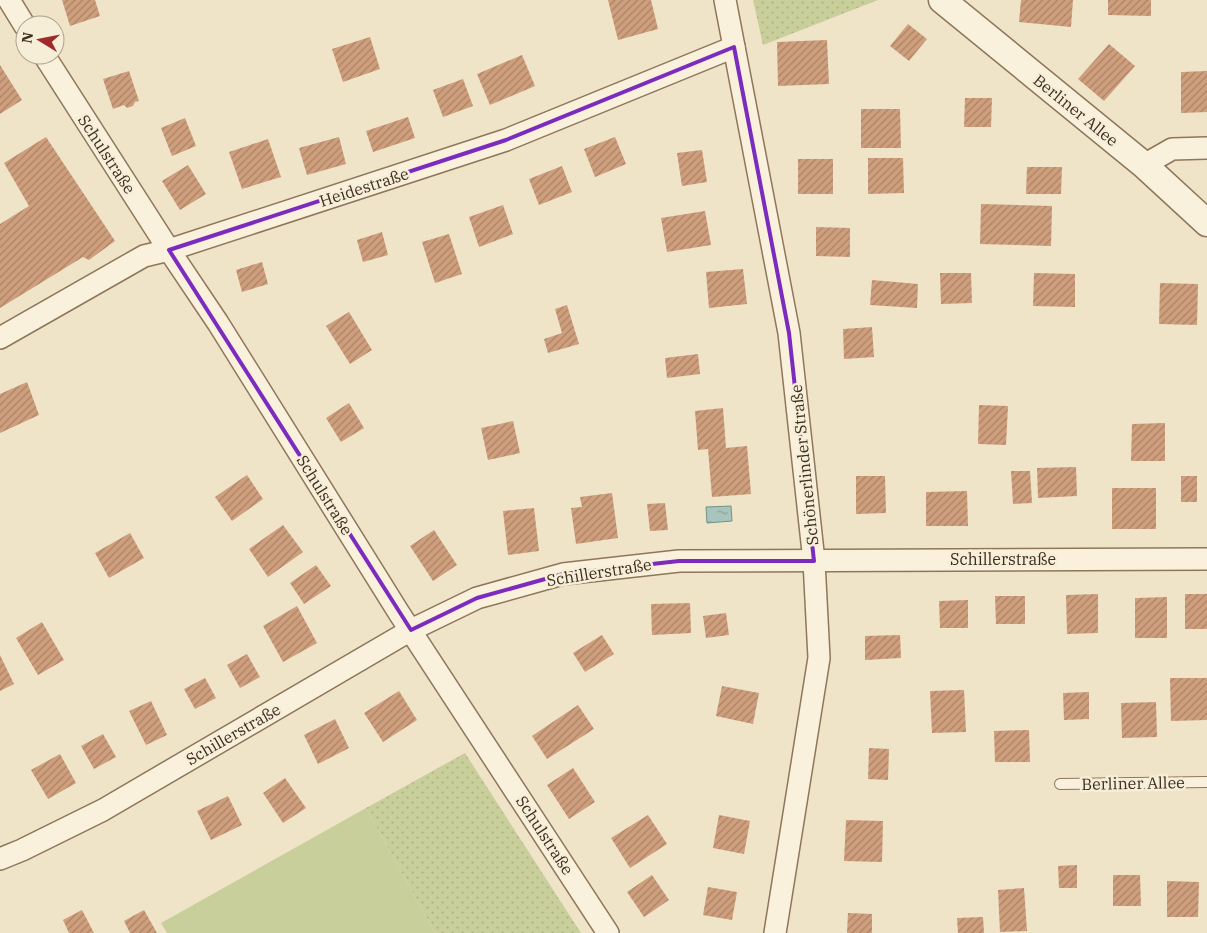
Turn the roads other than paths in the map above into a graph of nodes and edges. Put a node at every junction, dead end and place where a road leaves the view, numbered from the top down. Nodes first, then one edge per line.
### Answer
1 (8, 0) edge
2 (725, 0) edge
3 (942, 0) edge
4 (18, 15) edge
5 (734, 47) junction
6 (50, 65) edge
7 (1207, 148) edge
8 (1144, 166) junction
9 (1207, 223) edge
10 (169, 250) junction
11 (0, 338) edge
12 (1207, 559) edge
13 (814, 560) junction
14 (411, 630) junction
15 (1207, 782) edge
16 (1060, 784) dead end
17 (0, 859) edge
18 (608, 933) edge
19 (775, 933) edge

1 - 4 street
2 - 5 street, Schönerlinder Straße
3 - 8 street, Berliner Allee
5 - 10 street, Heidestraße
5 - 13 street, Schönerlinder Straße
6 - 10 street, Schulstraße
7 - 8 street
8 - 9 street, Berliner Allee
10 - 11 street, Heidestraße
10 - 14 street, Schulstraße
12 - 13 street, Schillerstraße
13 - 14 street, Schillerstraße
13 - 19 street, Schönerlinder Straße
14 - 17 street, Schillerstraße
14 - 18 street, Schulstraße
15 - 16 lane, Berliner Allee

